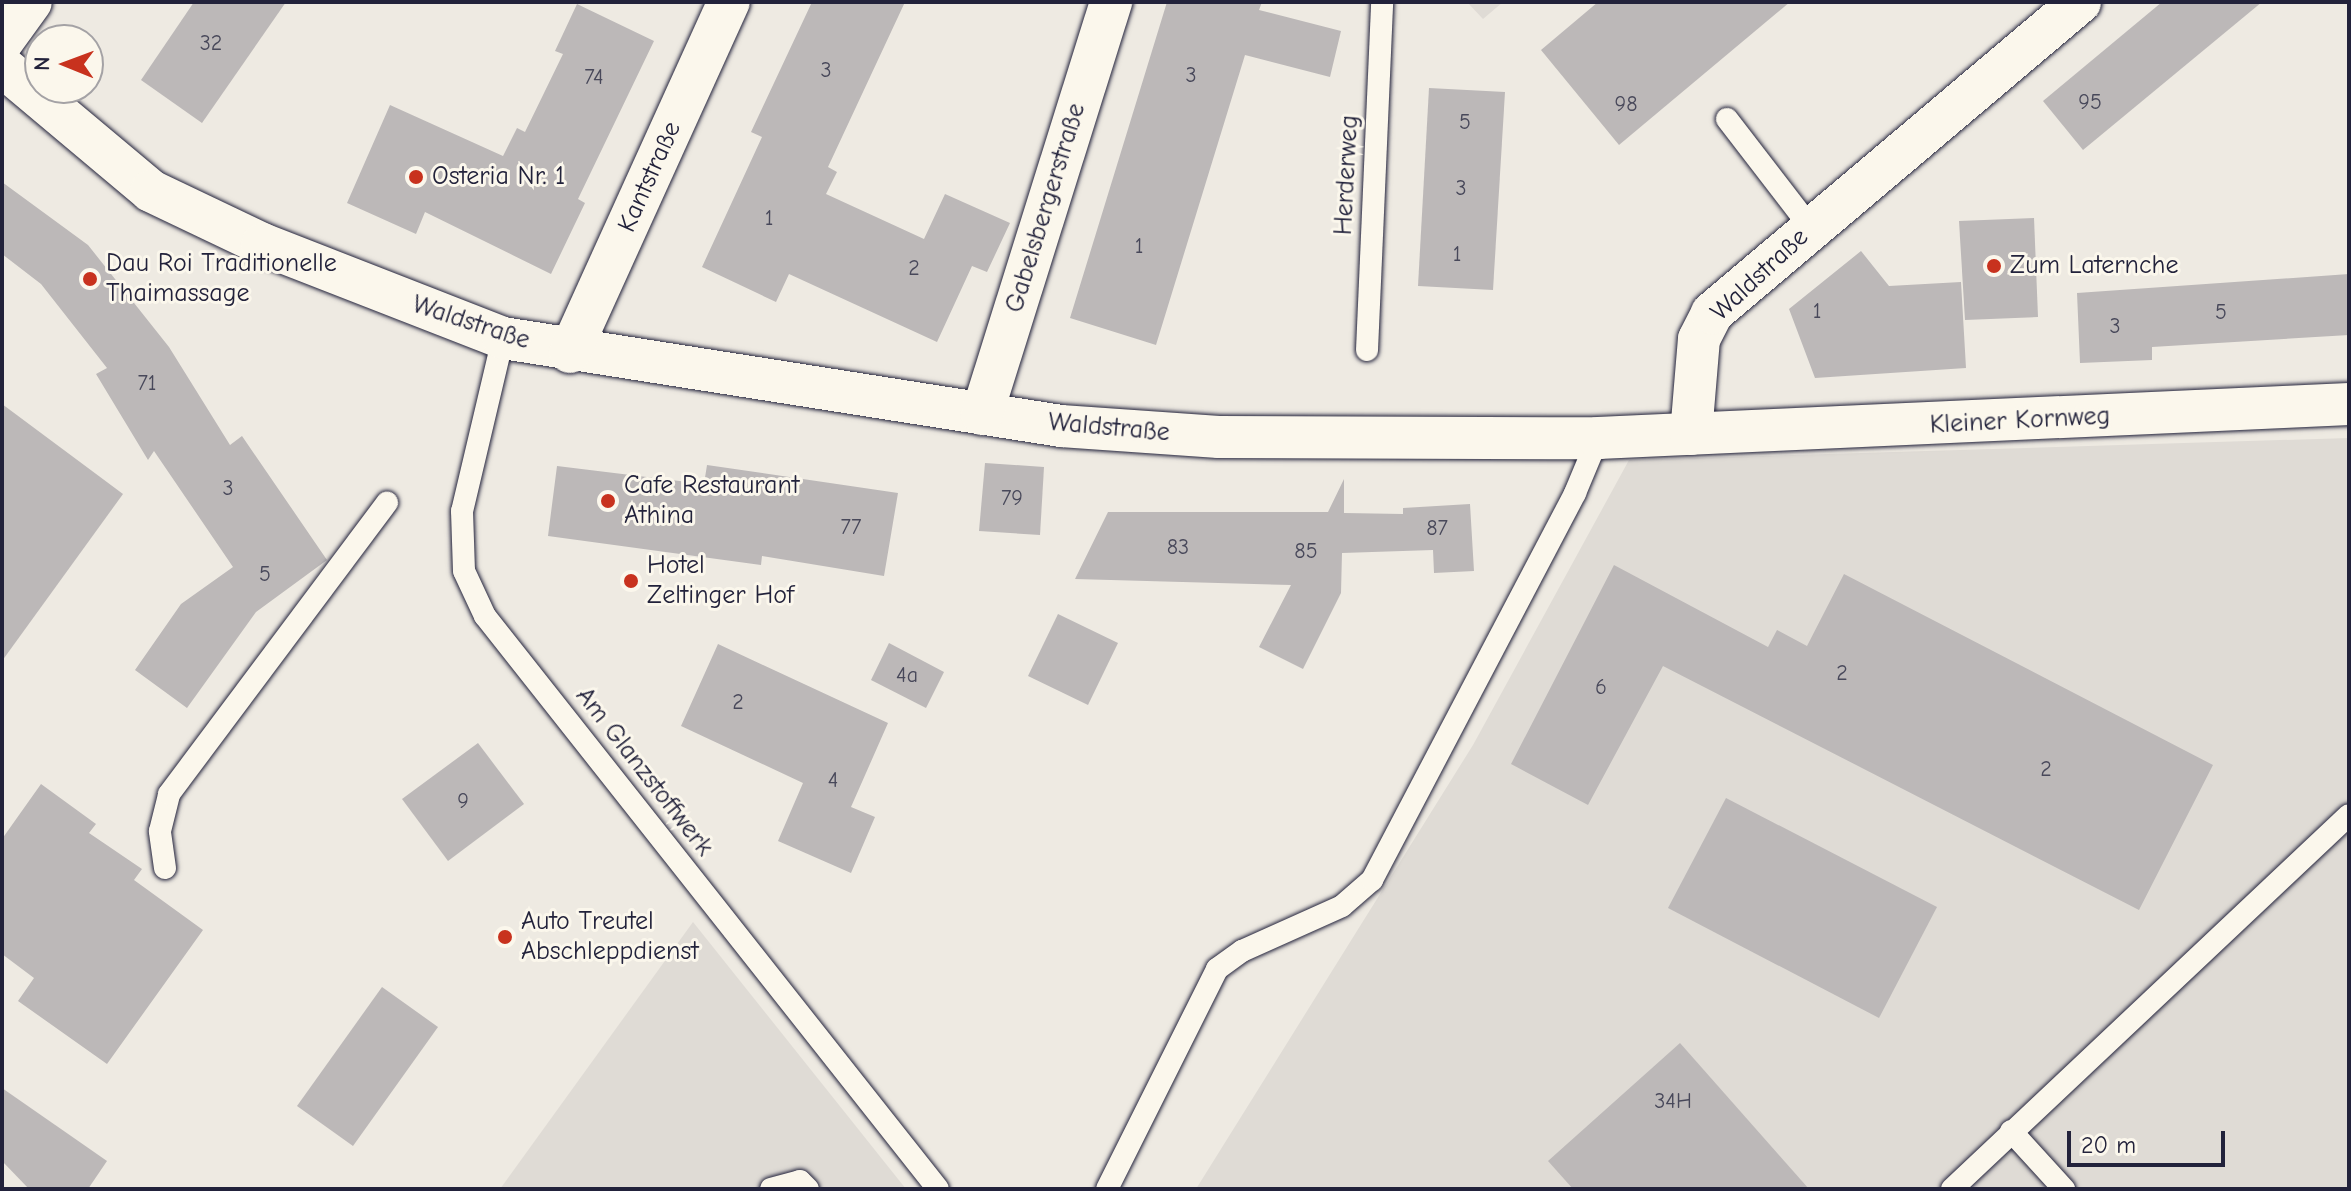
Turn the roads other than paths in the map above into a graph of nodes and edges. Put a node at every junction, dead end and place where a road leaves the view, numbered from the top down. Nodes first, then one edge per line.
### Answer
1 (31, 2) edge
2 (729, 2) edge
3 (1111, 2) edge
4 (1382, 2) edge
5 (2080, 2) edge
6 (2, 42) edge
7 (2, 66) edge
8 (1727, 119) dead end
9 (1811, 228) junction
10 (503, 338) junction
11 (1367, 350) dead end
12 (570, 352) junction
13 (2349, 404) edge
14 (982, 414) junction
15 (1691, 434) junction
16 (1598, 438) junction
17 (387, 503) dead end
18 (2349, 815) edge
19 (165, 868) dead end
20 (2011, 1131) junction
21 (771, 1189) edge
22 (808, 1189) edge
23 (938, 1189) edge
24 (1107, 1189) edge
25 (1952, 1189) edge
26 (2064, 1189) edge

1 - 6 street
2 - 12 street, Kantstraße
3 - 14 street, Gabelsbergerstraße
4 - 11 lane, Herderweg
5 - 9 street, Waldstraße
7 - 10 street, Waldstraße
8 - 9 lane
9 - 15 street, Waldstraße
10 - 12 street, Waldstraße
10 - 23 lane, Am Glanzstoffwerk
12 - 14 street, Waldstraße
13 - 15 street, Kleiner Kornweg
14 - 16 street, Waldstraße
15 - 16 street, Waldstraße
16 - 24 lane
17 - 19 lane
18 - 20 lane
20 - 25 lane
20 - 26 lane
21 - 22 lane

